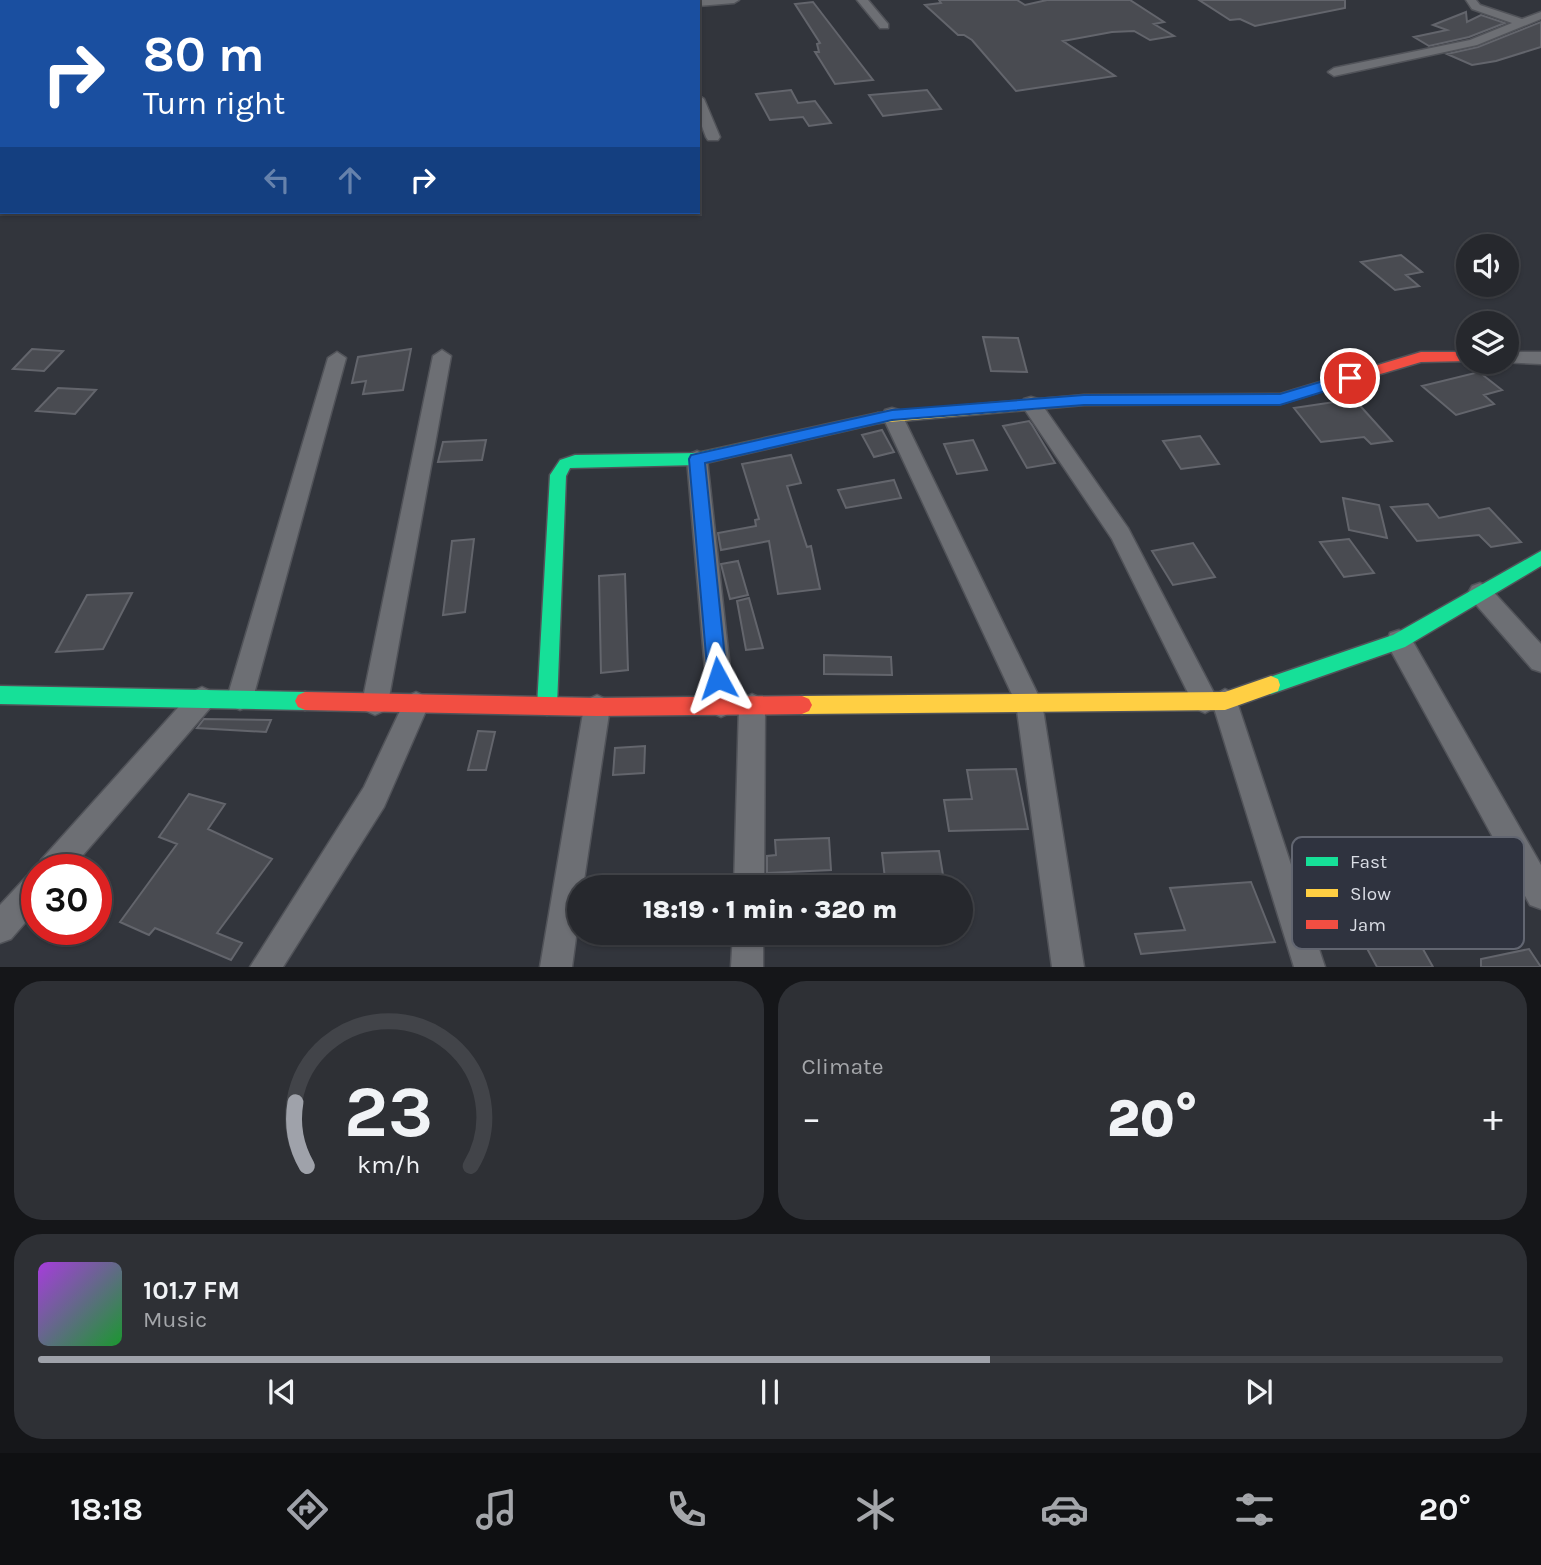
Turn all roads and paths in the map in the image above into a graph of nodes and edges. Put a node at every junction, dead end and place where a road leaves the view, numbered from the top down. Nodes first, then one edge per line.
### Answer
1 (734, 0) edge
2 (862, 0) edge
3 (1471, 0) edge
4 (700, 3) edge
5 (1541, 15) edge
6 (1520, 22) junction
7 (884, 26) dead end
8 (1334, 72) dead end
9 (700, 104) edge
10 (713, 137) dead end
11 (442, 356) dead end
12 (1456, 357) edge
13 (337, 358) dead end
14 (1519, 358) edge
15 (1541, 358) edge
16 (1031, 404) junction
17 (892, 415) junction
18 (697, 459) junction
19 (1541, 558) edge
20 (1480, 593) junction
21 (1399, 641) junction
22 (1541, 662) edge
23 (0, 695) edge
24 (240, 698) junction
25 (202, 699) junction
26 (1215, 701) junction
27 (375, 703) junction
28 (1029, 703) junction
29 (416, 704) junction
30 (720, 705) junction
31 (547, 706) junction
32 (752, 706) junction
33 (597, 707) junction
34 (1509, 837) edge
35 (65, 854) edge
36 (1524, 864) edge
37 (749, 875) edge
38 (1541, 894) edge
39 (21, 904) edge
40 (1292, 917) edge
41 (0, 928) edge
42 (748, 945) edge
43 (1304, 949) edge
44 (265, 967) edge
45 (556, 967) edge
46 (747, 967) edge
47 (1068, 967) edge
48 (1310, 967) edge

1 - 4 street
2 - 7 street
3 - 6 street
5 - 6 street
6 - 8 street
9 - 10 street
11 - 27 street
12 - 16 street
13 - 24 street
14 - 15 street
16 - 17 street
16 - 26 street
17 - 18 street
17 - 28 street
18 - 30 street
18 - 31 street
19 - 20 street
20 - 21 street
20 - 22 street
21 - 26 street
21 - 34 street
23 - 25 street
24 - 25 street
24 - 27 street
25 - 35 street
26 - 28 street
26 - 40 street
27 - 29 street
28 - 32 street
28 - 47 street
29 - 31 street
29 - 44 street
30 - 32 street
30 - 33 street
31 - 33 street
32 - 37 street
33 - 45 street
36 - 38 street
39 - 41 street
42 - 46 street
43 - 48 street

